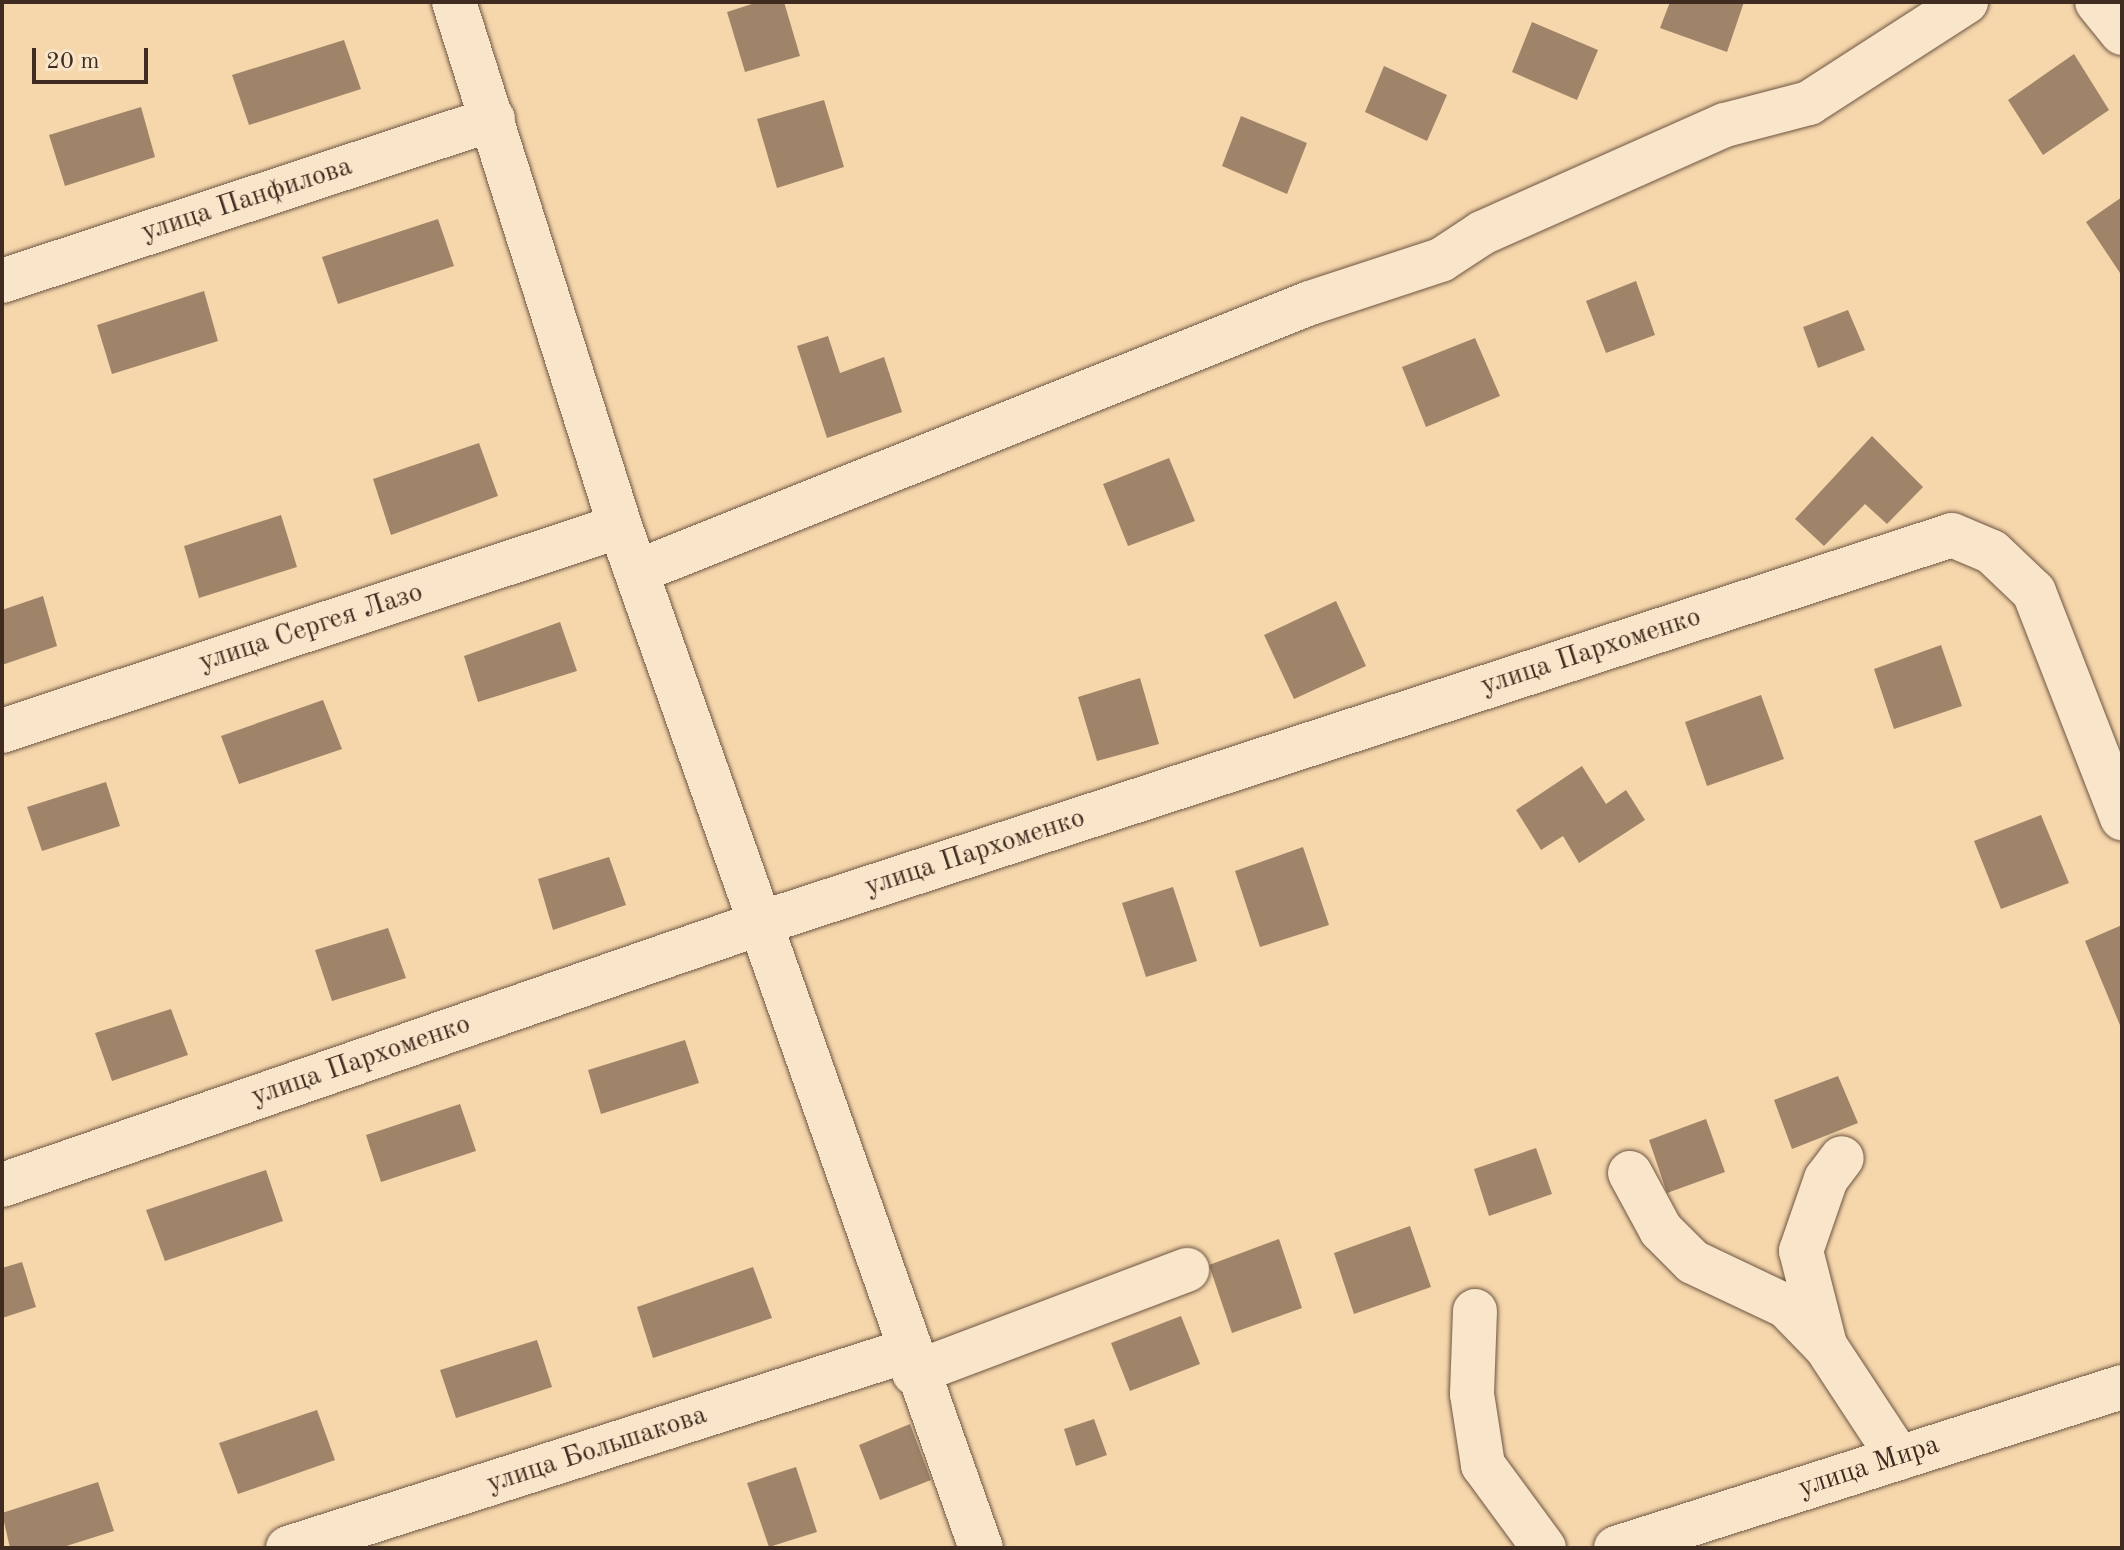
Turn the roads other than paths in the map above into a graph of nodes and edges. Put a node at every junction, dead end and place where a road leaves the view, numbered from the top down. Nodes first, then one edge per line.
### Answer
1 (454, 2) edge
2 (1966, 2) edge
3 (2097, 2) edge
4 (2122, 33) edge
5 (493, 119) junction
6 (2, 281) edge
7 (620, 526) junction
8 (641, 570) junction
9 (2, 731) edge
10 (2122, 818) edge
11 (764, 922) junction
12 (1842, 1158) dead end
13 (1630, 1173) dead end
14 (2, 1185) edge
15 (1187, 1270) dead end
16 (1475, 1311) dead end
17 (1826, 1347) junction
18 (910, 1362) junction
19 (2122, 1387) edge
20 (1899, 1458) junction
21 (288, 1548) edge
22 (981, 1548) edge
23 (1544, 1548) edge
24 (1616, 1548) edge

1 - 5 street
2 - 8 street
3 - 4 street
5 - 6 street, улица Панфилова
5 - 7 street
7 - 8 street
7 - 9 street, улица Сергея Лазо
8 - 11 street
10 - 11 street, улица Пархоменко
11 - 14 street, улица Пархоменко
11 - 18 street
12 - 17 street
13 - 17 street
15 - 18 street, улица Большакова
16 - 23 street
17 - 20 street
18 - 21 street, улица Большакова
18 - 22 street
19 - 20 street, улица Мира
20 - 24 street, улица Мира

